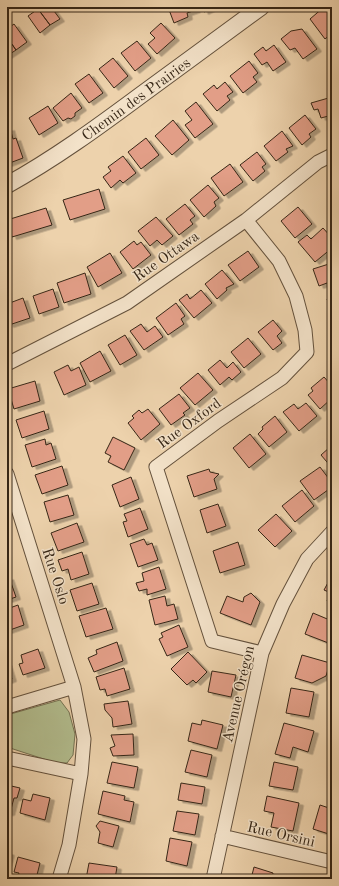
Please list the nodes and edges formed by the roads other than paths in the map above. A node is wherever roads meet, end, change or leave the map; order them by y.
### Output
1 (261, 7) edge
2 (332, 155) edge
3 (7, 185) edge
4 (246, 220) junction
5 (7, 364) edge
6 (7, 474) edge
7 (332, 532) edge
8 (262, 653) junction
9 (74, 687) junction
10 (7, 707) edge
11 (7, 758) edge
12 (81, 774) junction
13 (222, 836) junction
14 (332, 862) edge
15 (59, 879) edge
16 (213, 879) edge

1 - 3 street, Chemin des Prairies
2 - 4 street, Rue Ottawa
4 - 5 street, Rue Ottawa
4 - 8 street, Rue Oxford
6 - 9 street, Rue Oslo
7 - 8 street, Avenue Orégon
8 - 13 street, Avenue Orégon
9 - 10 street
9 - 12 street, Rue Oslo
11 - 12 street
12 - 15 street, Rue Oslo
13 - 14 street, Rue Orsini
13 - 16 street, Avenue Orégon

